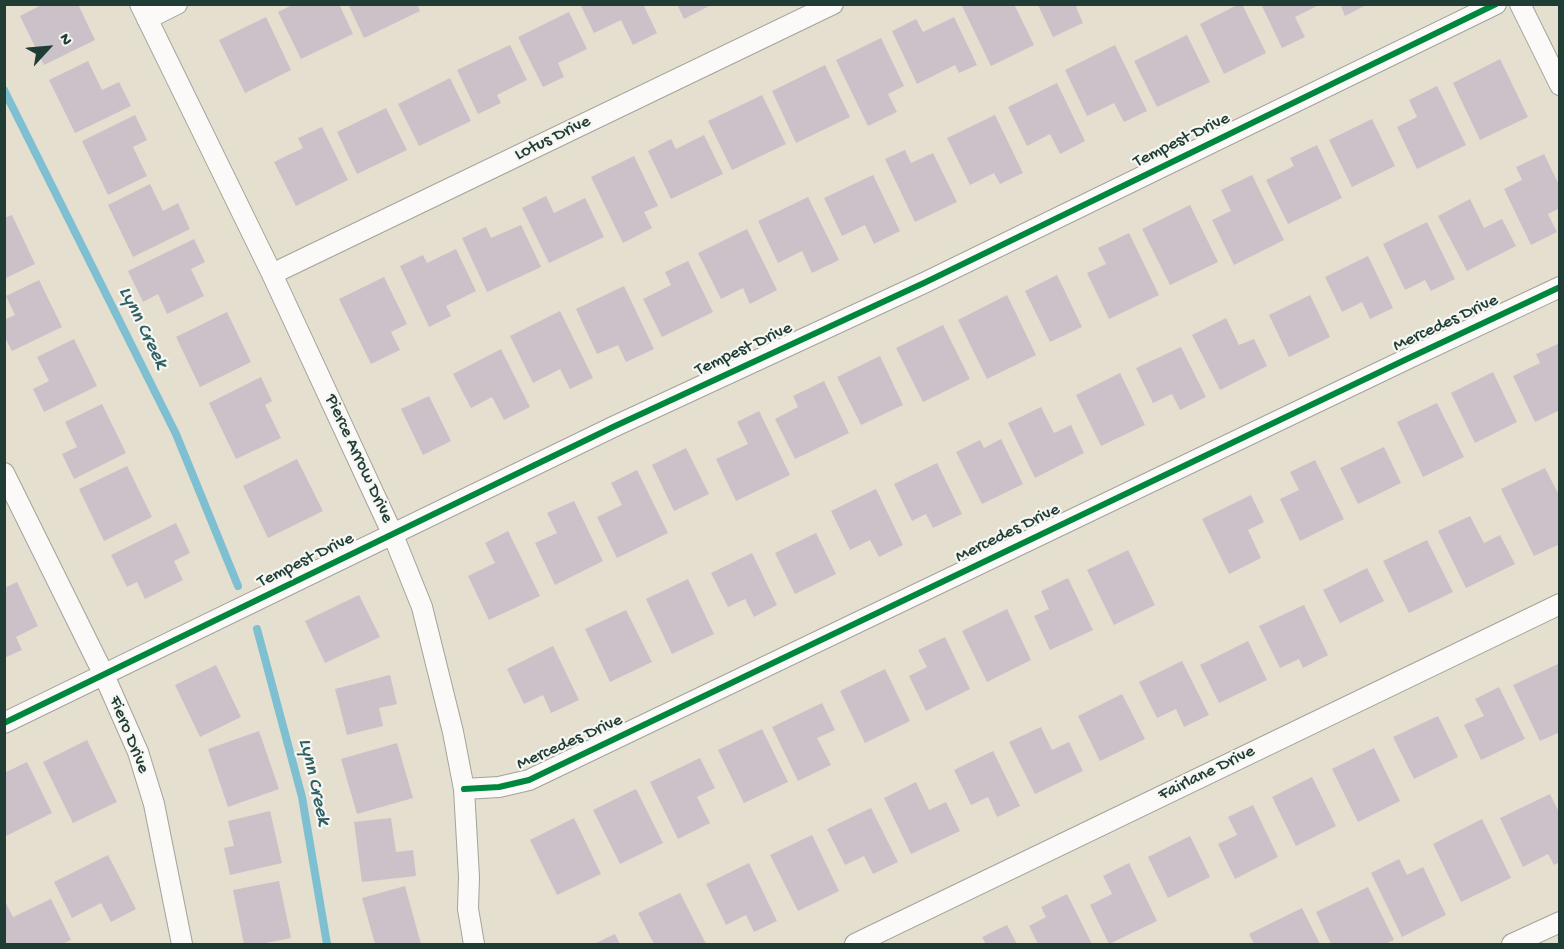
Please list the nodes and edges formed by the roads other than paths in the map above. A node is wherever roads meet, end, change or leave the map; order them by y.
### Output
1 (177, 4) edge
2 (833, 4) edge
3 (1496, 4) edge
4 (1520, 4) edge
5 (143, 12) edge
6 (1560, 86) edge
7 (272, 274) junction
8 (1560, 287) edge
9 (4, 473) edge
10 (393, 535) junction
11 (1560, 604) edge
12 (104, 675) junction
13 (4, 723) edge
14 (464, 789) junction
15 (1560, 922) edge
16 (182, 945) edge
17 (474, 945) edge
18 (855, 945) edge
19 (1512, 945) edge

1 - 5 street
2 - 7 street, Lotus Drive
3 - 10 street, Tempest Drive
4 - 6 street
5 - 7 street, Pierce Arrow Drive
7 - 10 street, Pierce Arrow Drive
8 - 14 street, Mercedes Drive
9 - 12 street, Fiero Drive
10 - 12 street, Tempest Drive
10 - 14 street, Pierce Arrow Drive
11 - 18 street, Fairlane Drive
12 - 13 street, Tempest Drive
12 - 16 street, Fiero Drive
14 - 17 street, Pierce Arrow Drive
15 - 19 street

